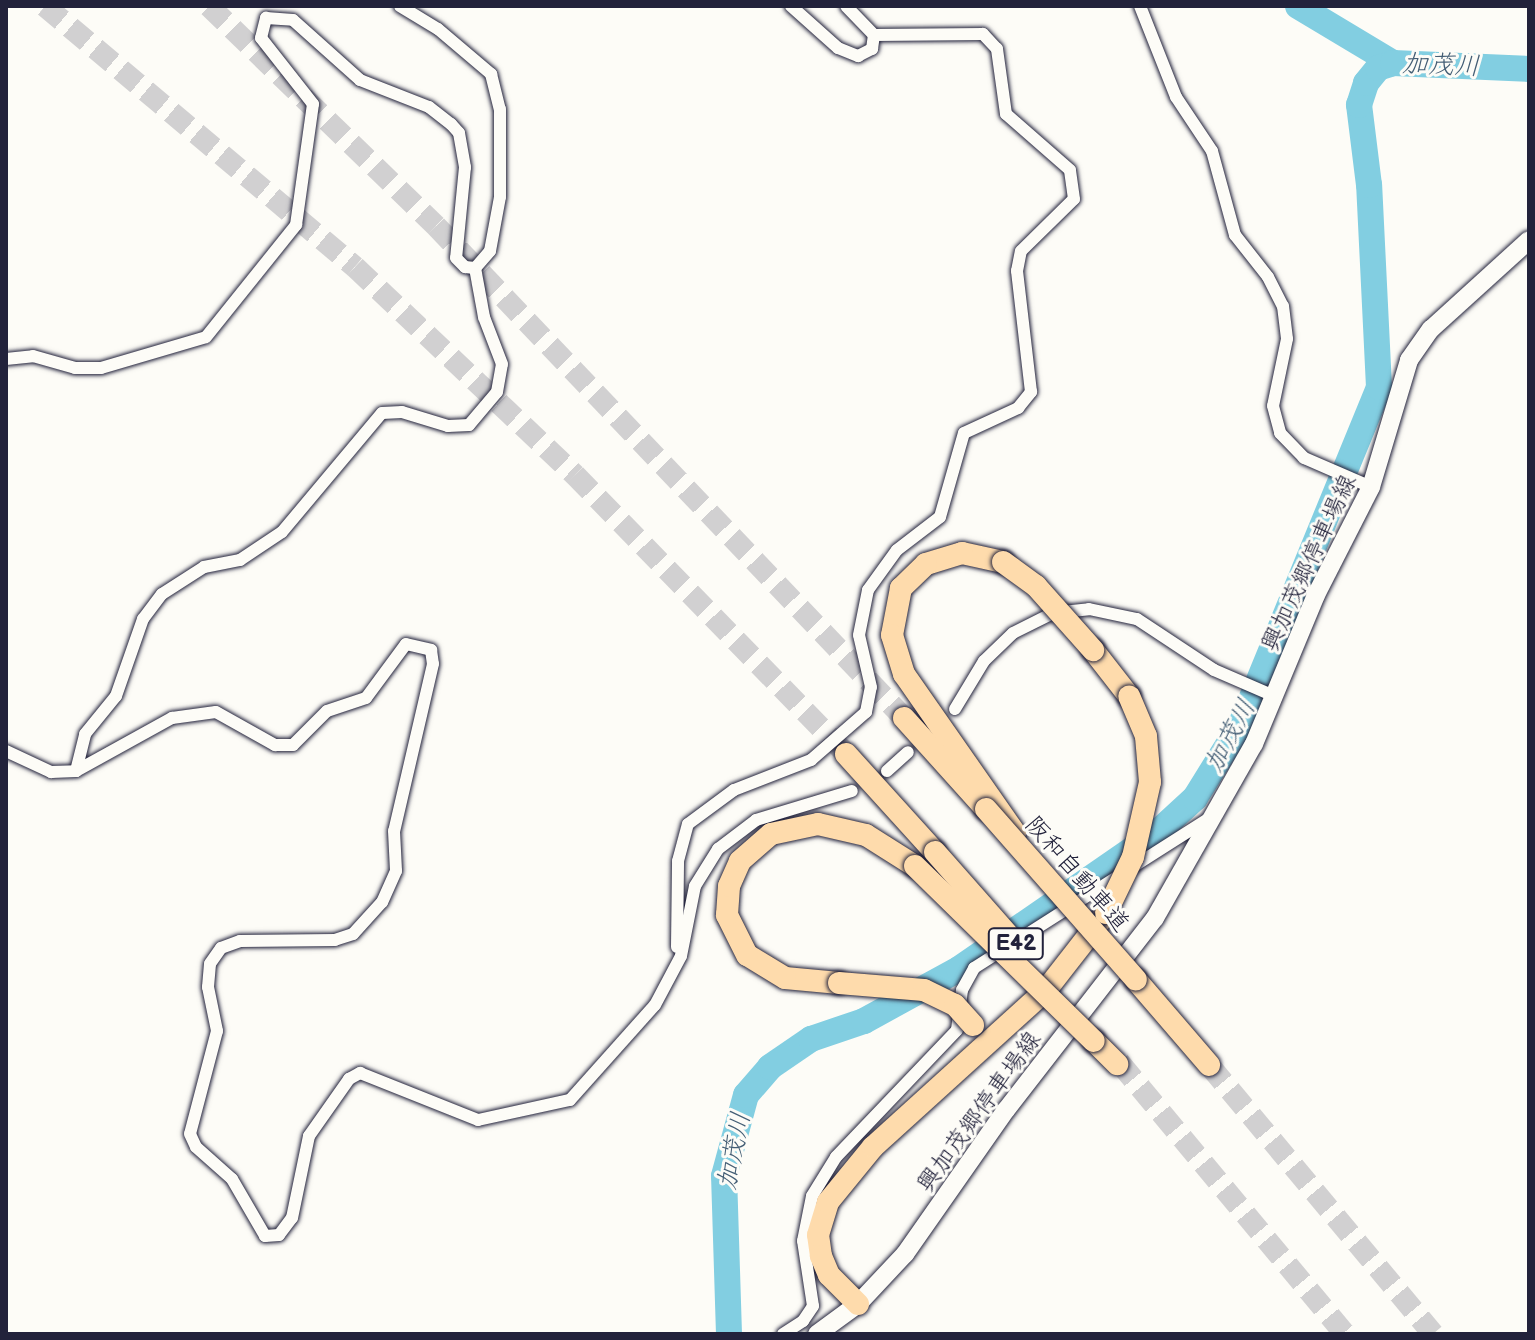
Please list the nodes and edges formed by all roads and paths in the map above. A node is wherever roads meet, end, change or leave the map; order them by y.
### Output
1 (400, 6) edge
2 (791, 6) edge
3 (846, 6) edge
4 (1140, 6) edge
5 (874, 35) junction
6 (1529, 240) edge
7 (475, 268) junction
8 (6, 359) edge
9 (1371, 487) junction
10 (1272, 696) junction
11 (955, 709) dead end
12 (904, 718) tunnel mouth
13 (6, 751) edge
14 (908, 752) dead end
15 (846, 754) tunnel mouth
16 (76, 771) junction
17 (887, 771) dead end
18 (852, 791) dead end
19 (991, 806) junction
20 (1213, 816) junction
21 (677, 966) junction
22 (1096, 1039) junction
23 (983, 1050) junction
24 (1118, 1063) tunnel mouth
25 (1209, 1065) tunnel mouth
26 (858, 1304) junction
27 (783, 1334) edge
28 (817, 1334) edge

1 - 7 street
2 - 5 street
3 - 5 street
4 - 9 street
5 - 21 street
6 - 9 main road, 興加茂郷停車場線
7 - 8 street
7 - 16 street
9 - 10 main road, 興加茂郷停車場線
10 - 11 street
10 - 20 main road, 興加茂郷停車場線
12 - 19 highway, 阪和自動車道 / E42
13 - 16 street
14 - 17 street
15 - 22 highway, E42, bridge
16 - 21 street
18 - 21 street
19 - 23 highway, bridge
19 - 25 highway, 阪和自動車道 / E42, bridge
20 - 26 main road, 興加茂郷停車場線
20 - 27 street
22 - 23 highway, bridge
22 - 24 highway, E42
23 - 26 highway
26 - 28 main road, 興加茂郷停車場線

